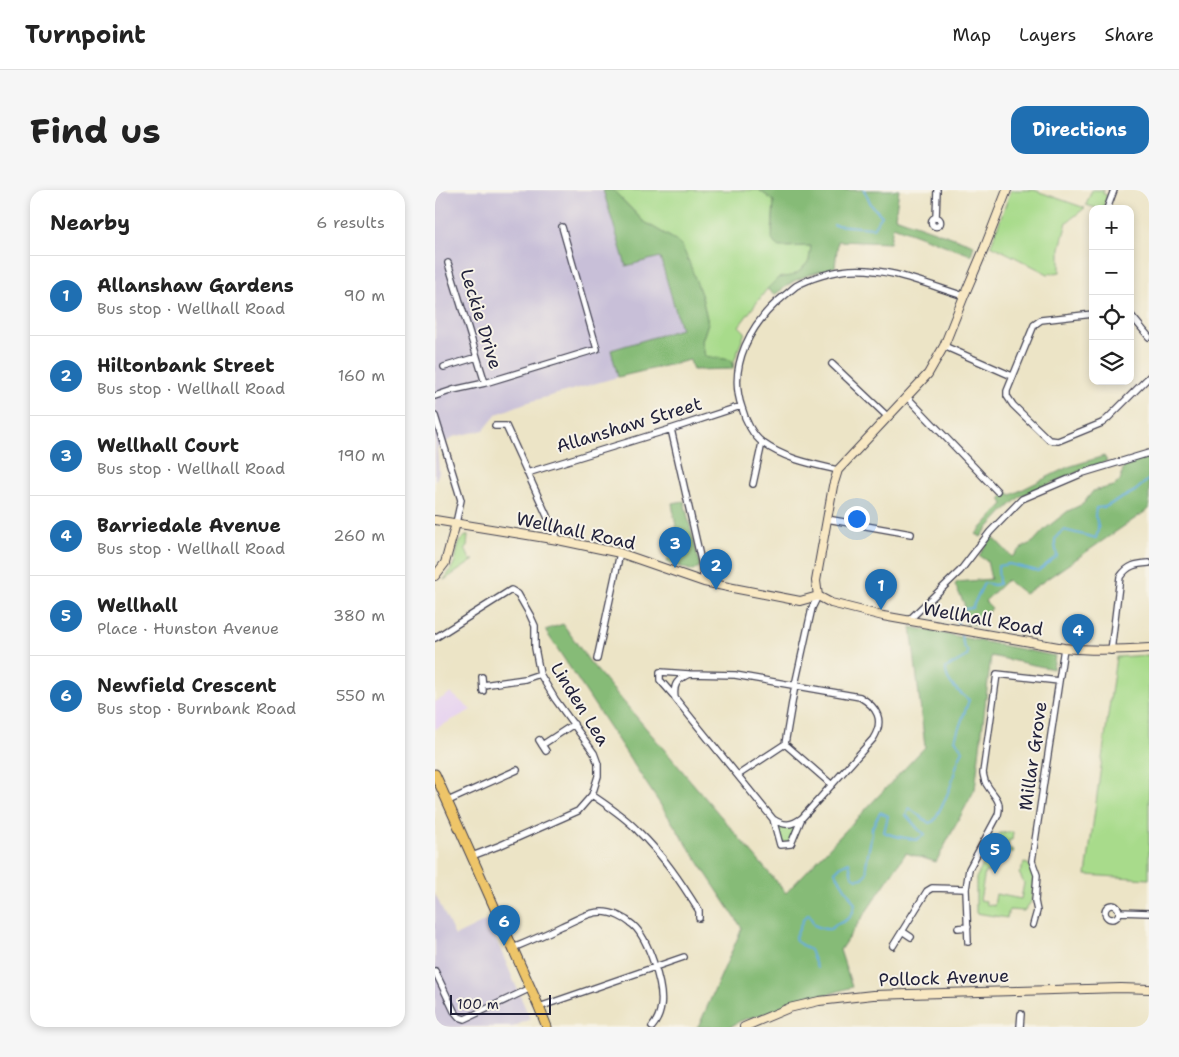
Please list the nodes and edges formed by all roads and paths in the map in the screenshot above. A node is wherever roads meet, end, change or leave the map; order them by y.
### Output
1 (937, 190) edge
2 (1007, 190) edge
3 (1114, 190) edge
4 (1108, 205) edge
5 (936, 218) dead end
6 (562, 226) dead end
7 (448, 263) dead end
8 (963, 296) junction
9 (1089, 314) edge
10 (1134, 319) edge
11 (1149, 337) edge
12 (944, 346) junction
13 (477, 357) junction
14 (832, 364) dead end
15 (444, 367) dead end
16 (1012, 376) junction
17 (1149, 377) edge
18 (485, 383) junction
19 (435, 396) edge
20 (907, 397) junction
21 (741, 406) junction
22 (435, 416) edge
23 (888, 417) junction
24 (495, 426) dead end
25 (671, 429) junction
26 (762, 443) junction
27 (1149, 453) edge
28 (838, 470) junction
29 (527, 473) junction
30 (753, 484) dead end
31 (997, 491) dead end
32 (827, 519) junction
33 (435, 520) edge
34 (455, 523) junction
35 (911, 534) dead end
36 (558, 540) junction
37 (620, 553) junction
38 (1149, 563) edge
39 (435, 576) edge
40 (704, 582) junction
41 (818, 596) junction
42 (907, 621) junction
43 (435, 638) edge
44 (1064, 648) junction
45 (1149, 648) edge
46 (1111, 651) junction
47 (597, 659) dead end
48 (539, 674) junction
49 (689, 674) junction
50 (482, 677) dead end
51 (1059, 681) junction
52 (795, 685) junction
53 (675, 698) junction
54 (574, 724) junction
55 (785, 744) junction
56 (542, 746) dead end
57 (517, 770) dead end
58 (435, 774) edge
59 (738, 776) junction
60 (832, 785) junction
61 (592, 795) junction
62 (448, 801) junction
63 (802, 818) junction
64 (773, 819) junction
65 (472, 856) junction
66 (966, 889) junction
67 (1119, 912) dead end
68 (1149, 913) edge
69 (699, 918) dead end
70 (1033, 926) dead end
71 (968, 927) junction
72 (958, 928) dead end
73 (902, 931) junction
74 (911, 937) dead end
75 (968, 942) dead end
76 (893, 946) dead end
77 (513, 948) junction
78 (684, 957) dead end
79 (655, 967) junction
80 (435, 971) edge
81 (531, 988) junction
82 (1149, 989) edge
83 (539, 1007) junction
84 (1021, 1014) dead end
85 (547, 1027) edge
86 (652, 1027) edge
87 (744, 1027) edge
88 (1020, 1027) edge

1 - 5 street
2 - 8 main road
3 - 4 street
6 - 18 street
7 - 13 street, Leckie Drive
8 - 12 main road
8 - 21 street
9 - 16 street
10 - 11 street
12 - 16 street
12 - 20 main road
13 - 15 street
13 - 18 street, Leckie Drive
14 - 23 street
16 - 17 street
18 - 19 street
20 - 23 main road
20 - 31 street
21 - 25 street, Allanshaw Street
21 - 26 street
22 - 34 street
23 - 28 main road
24 - 29 street
25 - 29 street, Allanshaw Street
25 - 40 street
26 - 28 street
26 - 30 street
27 - 42 street
28 - 32 main road
29 - 36 street
32 - 35 street
32 - 41 main road
33 - 34 main road, Wellhall Road
34 - 36 main road, Wellhall Road
34 - 39 main road
36 - 37 main road, Wellhall Road
37 - 40 main road, Wellhall Road
37 - 47 street
38 - 46 street
40 - 41 main road, Wellhall Road
41 - 42 main road, Wellhall Road
41 - 52 street
42 - 44 main road, Wellhall Road
43 - 48 street, Linden Lea
44 - 46 main road, Wellhall Road
44 - 51 street, Millar Grove
45 - 46 main road, Wellhall Road
48 - 50 street
48 - 54 street, Linden Lea
49 - 52 street
49 - 53 street
49 - 53 street
51 - 66 street
51 - 70 street, Millar Grove
52 - 55 street
52 - 60 street
53 - 59 street
54 - 56 street
54 - 61 street, Linden Lea
55 - 59 street
55 - 60 street
57 - 62 street
58 - 62 main road
59 - 64 street
60 - 63 street
61 - 65 street
61 - 69 street
62 - 65 main road
63 - 64 street
63 - 64 street
65 - 77 main road
66 - 71 street
66 - 73 street
67 - 68 street
71 - 72 street
71 - 75 street
73 - 74 street
73 - 76 street
77 - 79 street
77 - 81 main road
78 - 79 street
79 - 83 street
79 - 86 street
80 - 81 street
81 - 83 main road
82 - 87 main road, Pollock Avenue
83 - 85 main road
84 - 88 street

